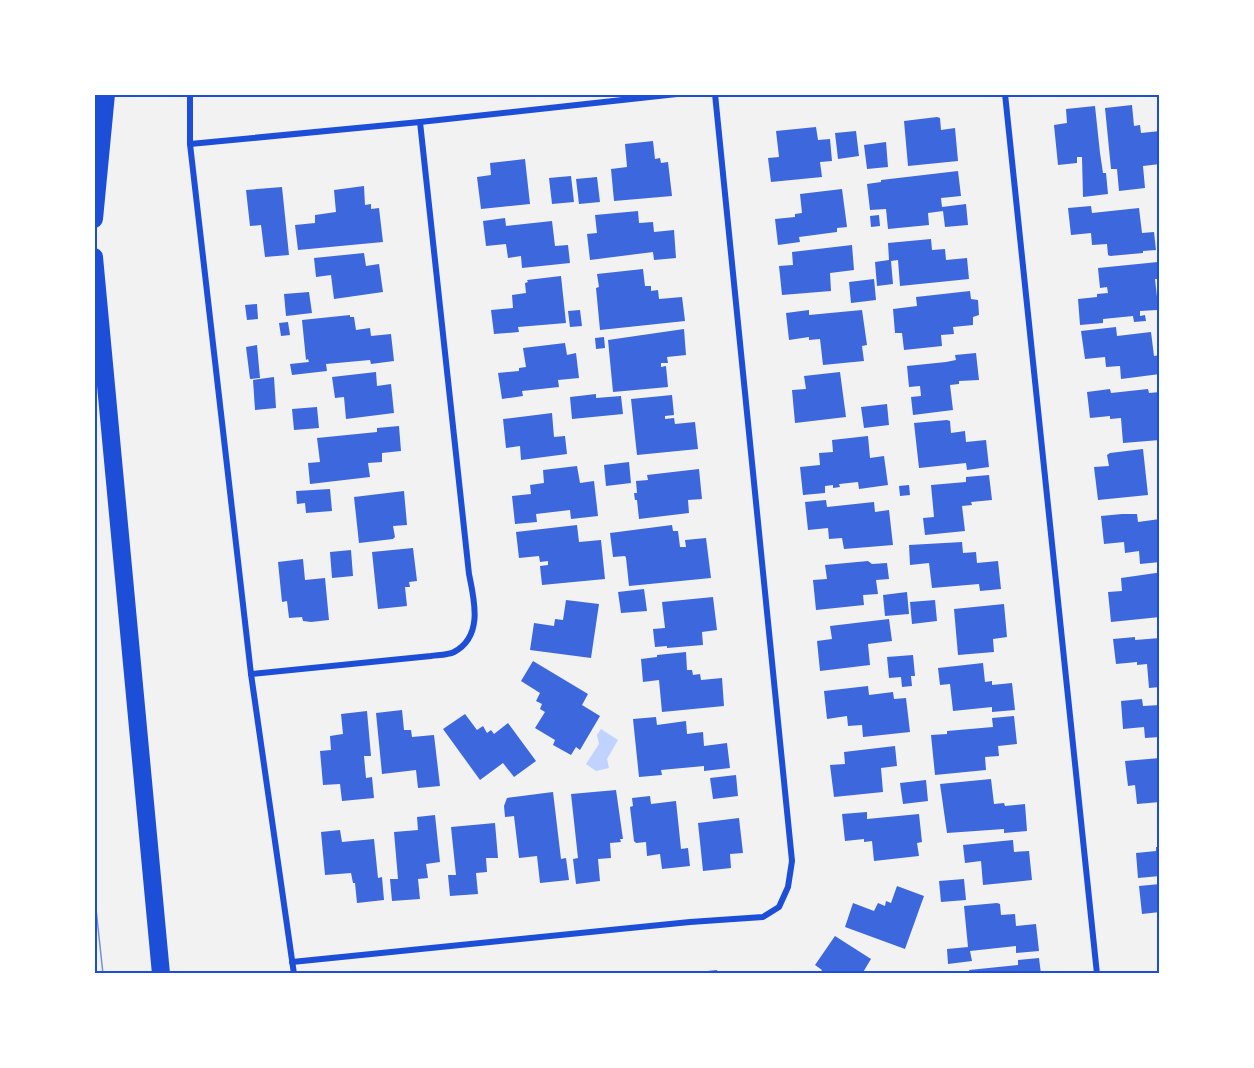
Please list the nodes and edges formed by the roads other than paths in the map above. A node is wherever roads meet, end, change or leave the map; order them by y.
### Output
1 (106, 94) edge
2 (190, 94) edge
3 (677, 94) edge
4 (715, 94) edge
5 (1005, 94) edge
6 (420, 122) junction
7 (190, 144) junction
8 (94, 219) edge
9 (94, 257) edge
10 (251, 674) junction
11 (292, 962) junction
12 (161, 974) edge
13 (294, 974) edge
14 (1097, 974) edge

1 - 8 highway
2 - 7 street
3 - 6 street
4 - 11 street
5 - 14 street
6 - 7 street
6 - 10 street
7 - 10 street
9 - 12 highway
10 - 11 street
11 - 13 street

